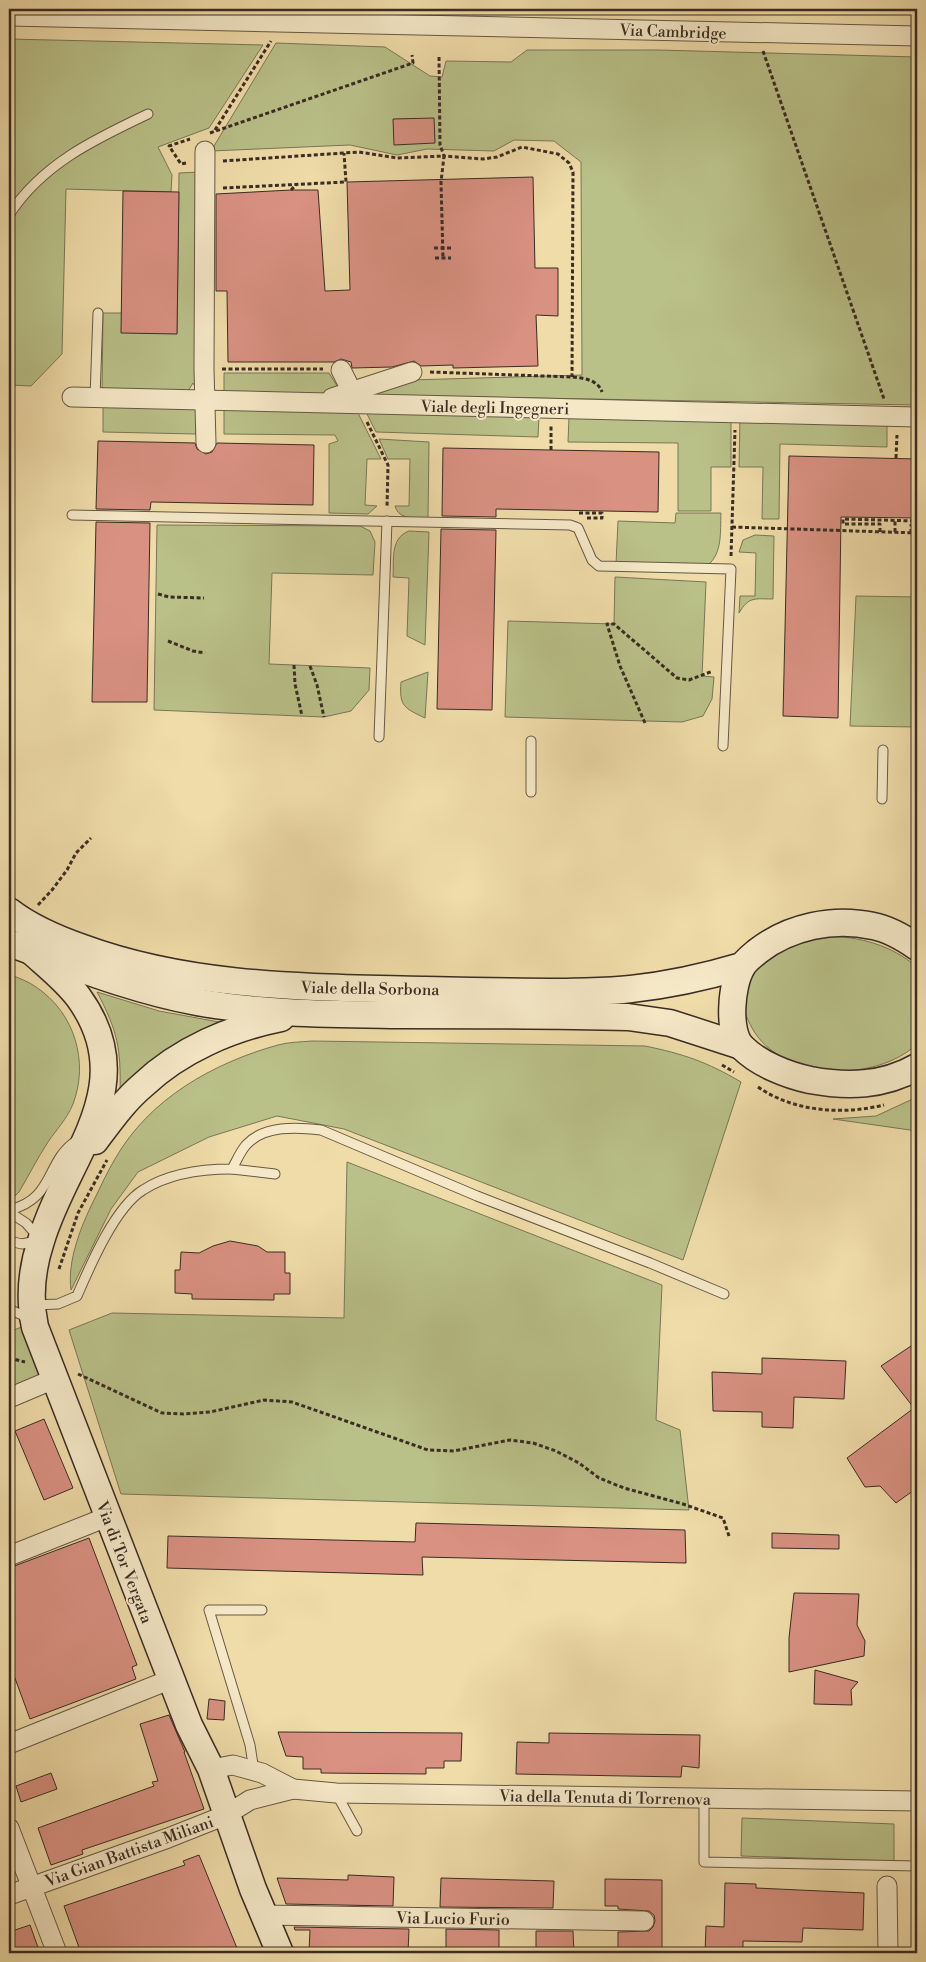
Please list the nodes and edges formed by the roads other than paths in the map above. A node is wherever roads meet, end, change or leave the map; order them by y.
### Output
1 (9, 16) edge
2 (917, 36) edge
3 (148, 114) dead end
4 (203, 146) road end
5 (9, 215) edge
6 (98, 313) dead end
7 (340, 370) dead end
8 (412, 372) dead end
9 (72, 397) dead end
10 (95, 397) junction
11 (354, 397) junction
12 (206, 400) junction
13 (917, 417) edge
14 (206, 443) dead end
15 (72, 516) dead end
16 (387, 521) junction
17 (379, 737) dead end
18 (531, 741) dead end
19 (723, 746) dead end
20 (883, 750) dead end
21 (531, 792) dead end
22 (882, 799) dead end
23 (16, 916) edge
24 (19, 947) edge
25 (917, 947) edge
26 (742, 966) junction
27 (303, 1014) junction
28 (741, 1046) junction
29 (917, 1067) edge
30 (87, 1135) junction
31 (74, 1166) junction
32 (232, 1169) junction
33 (275, 1174) dead end
34 (9, 1211) edge
35 (41, 1240) junction
36 (9, 1241) edge
37 (724, 1294) dead end
38 (25, 1313) edge
39 (64, 1376) junction
40 (9, 1398) edge
41 (107, 1517) junction
42 (9, 1556) edge
43 (262, 1610) dead end
44 (164, 1682) dead end
45 (9, 1744) edge
46 (211, 1769) junction
47 (254, 1771) junction
48 (293, 1789) junction
49 (336, 1793) junction
50 (704, 1798) junction
51 (917, 1801) edge
52 (226, 1815) junction
53 (9, 1828) edge
54 (358, 1831) dead end
55 (917, 1866) edge
56 (31, 1886) junction
57 (887, 1886) dead end
58 (9, 1895) edge
59 (263, 1915) junction
60 (644, 1921) dead end
61 (57, 1953) edge
62 (279, 1953) edge
63 (888, 1953) edge

1 - 2 street, Via Cambridge
3 - 5 lane
4 - 12 street
6 - 10 lane
7 - 11 street
8 - 11 street
9 - 10 street
10 - 12 street
11 - 12 street
11 - 13 street, Viale degli Ingegneri
12 - 14 street
15 - 16 lane
16 - 17 lane
16 - 19 lane
18 - 21 lane
20 - 22 lane
23 - 26 street, Viale della Sorbona
24 - 27 street, Viale della Sorbona
24 - 30 street, Via di Tor Vergata
25 - 26 street
26 - 28 street
27 - 28 street, Viale della Sorbona
27 - 31 street, Via di Tor Vergata
28 - 29 street, Viale della Sorbona
30 - 31 street, Via di Tor Vergata
30 - 34 lane
31 - 35 street, Via di Tor Vergata
32 - 33 lane
32 - 37 lane
32 - 38 lane
34 - 35 lane
35 - 36 lane
35 - 38 street, Via di Tor Vergata
38 - 39 street, Via di Tor Vergata
39 - 40 street
39 - 41 street, Via di Tor Vergata
41 - 42 street
41 - 46 street, Via di Tor Vergata
43 - 47 lane
44 - 45 street
46 - 47 street, Via della Tenuta di Torrenova
46 - 52 street, Via di Tor Vergata
47 - 48 street, Via della Tenuta di Torrenova
48 - 49 street, Via della Tenuta di Torrenova
48 - 52 street, Via della Tenuta di Torrenova
49 - 50 street, Via della Tenuta di Torrenova
49 - 54 lane
50 - 51 street, Via della Tenuta di Torrenova
50 - 55 lane
52 - 56 street, Via Gian Battista Miliani
52 - 59 street, Via di Tor Vergata
53 - 56 street, Via Gian Battista Miliani
56 - 58 street, Via Gian Battista Miliani
56 - 61 street, Via Gian Battista Miliani
57 - 63 street
59 - 60 street, Via Lucio Furio
59 - 62 street, Via di Tor Vergata

